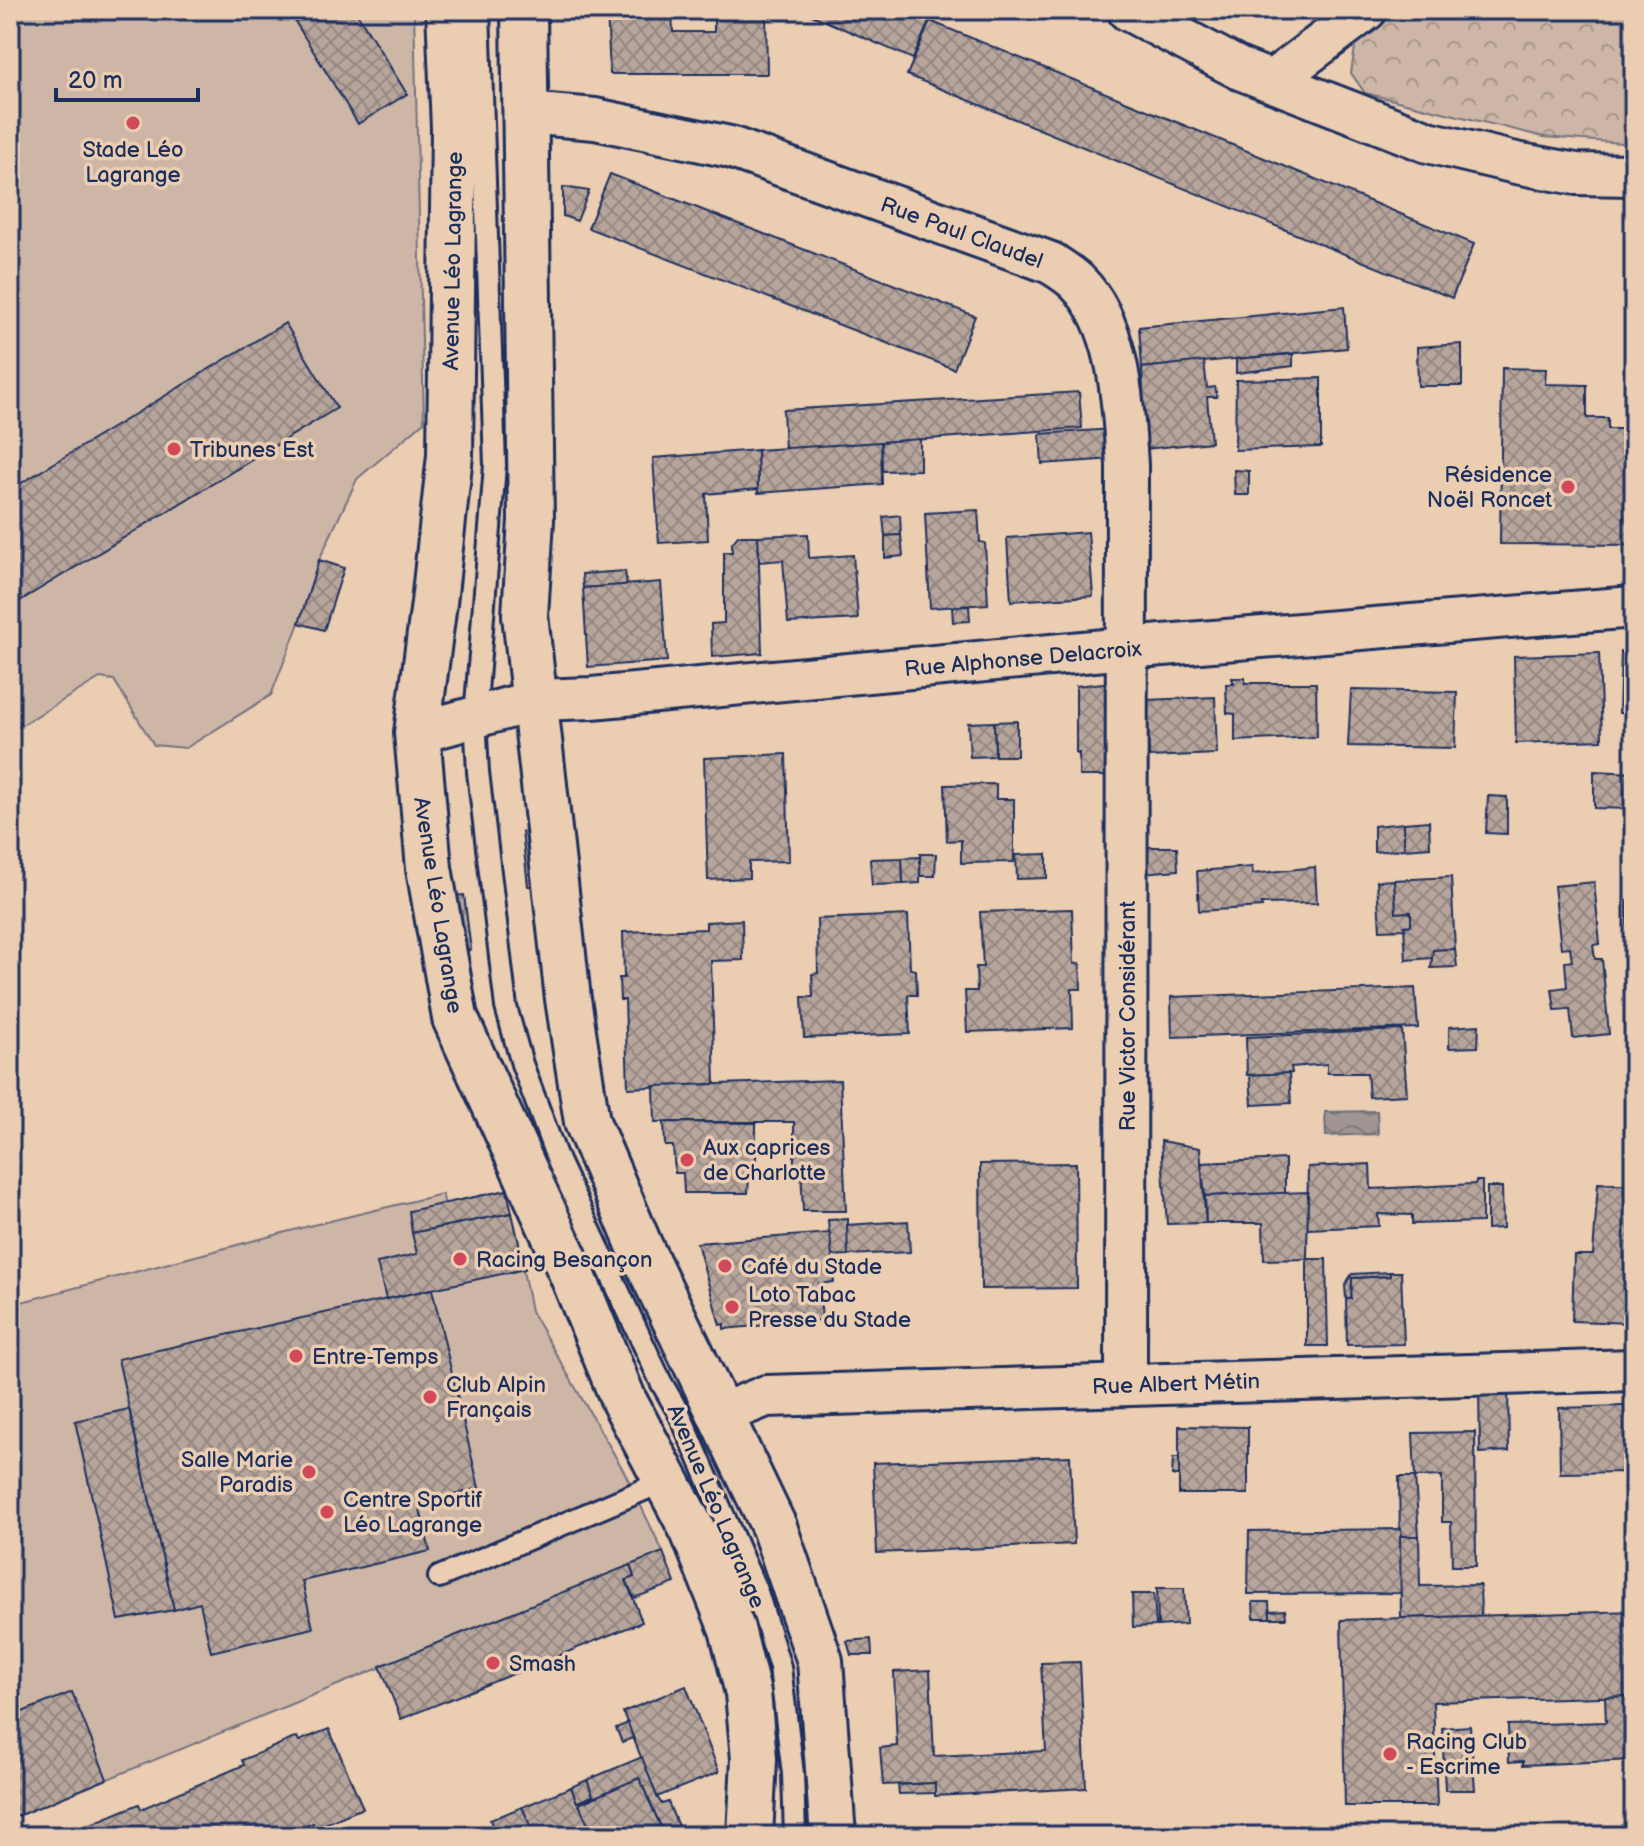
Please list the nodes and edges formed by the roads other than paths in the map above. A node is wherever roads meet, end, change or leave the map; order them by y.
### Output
1 (449, 10) edge
2 (479, 10) edge
3 (524, 10) edge
4 (1128, 10) edge
5 (1366, 10) edge
6 (1272, 81) junction
7 (526, 113) junction
8 (1634, 175) edge
9 (1634, 607) edge
10 (1126, 648) junction
11 (537, 700) junction
12 (475, 717) junction
13 (417, 733) junction
14 (1634, 1370) edge
15 (1126, 1384) junction
16 (721, 1414) junction
17 (667, 1480) junction
18 (439, 1577) dead end
19 (750, 1836) edge
20 (795, 1836) edge
21 (833, 1836) edge

1 - 13 main road, Avenue Léo Lagrange
2 - 12 lane, Avenue Léo Lagrange
3 - 7 main road, Avenue Léo Lagrange
4 - 6 street
5 - 6 street
6 - 8 street
7 - 10 street, Rue Paul Claudel
7 - 11 main road, Avenue Léo Lagrange
9 - 10 street, Rue Alphonse Delacroix
10 - 11 street, Rue Alphonse Delacroix
10 - 15 street, Rue Victor Considérant
11 - 12 street, Rue Alphonse Delacroix
11 - 16 main road, Avenue Léo Lagrange
12 - 13 street, Rue Alphonse Delacroix
12 - 20 lane, Avenue Léo Lagrange
13 - 17 main road, Avenue Léo Lagrange
14 - 15 street, Rue Albert Métin
15 - 16 street, Rue Albert Métin
16 - 21 main road, Avenue Léo Lagrange
17 - 18 lane
17 - 19 main road, Avenue Léo Lagrange

